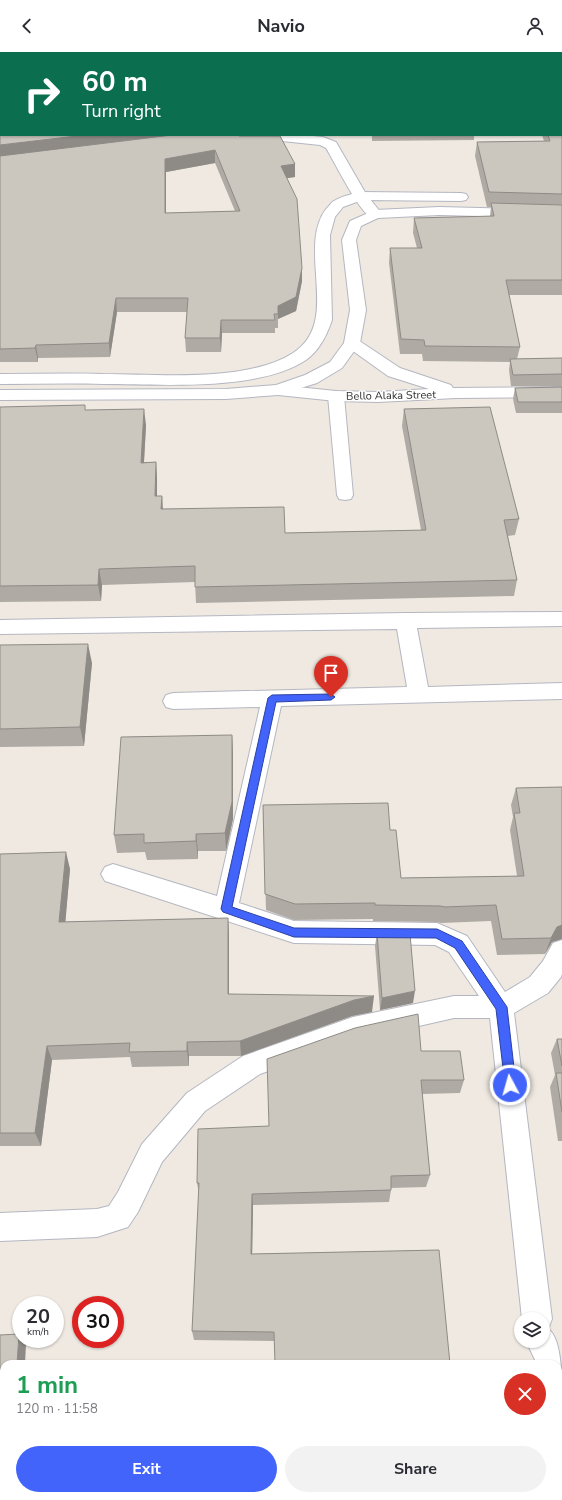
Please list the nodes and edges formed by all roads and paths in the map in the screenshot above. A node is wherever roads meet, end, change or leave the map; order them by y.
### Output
1 (273, 136) edge
2 (360, 196) junction
3 (474, 197) dead end
4 (375, 214) junction
5 (562, 214) edge
6 (352, 343) junction
7 (0, 379) edge
8 (278, 390) junction
9 (562, 392) edge
10 (456, 393) junction
11 (0, 395) edge
12 (336, 396) junction
13 (345, 495) dead end
14 (562, 619) edge
15 (406, 620) junction
16 (0, 627) edge
17 (562, 691) edge
18 (419, 695) junction
19 (272, 698) junction
20 (173, 701) dead end
21 (114, 874) dead end
22 (226, 909) junction
23 (562, 951) edge
24 (501, 1007) junction
25 (0, 1227) edge
26 (536, 1312) edge
27 (545, 1348) edge
28 (551, 1360) edge

1 - 2 street
2 - 3 street
2 - 4 street
2 - 7 street
4 - 5 street
4 - 6 street
6 - 8 street
6 - 10 street, Bello Alaka Street
8 - 11 street
8 - 12 street, Bello Alaka Street
9 - 10 street, Bello Alaka Street
10 - 12 street, Bello Alaka Street
12 - 13 lane
14 - 15 street
15 - 16 street
15 - 18 street
17 - 18 street
18 - 19 street
19 - 20 street
19 - 22 street
21 - 22 street
22 - 24 street
23 - 24 street
24 - 25 street
24 - 26 street
27 - 28 street

